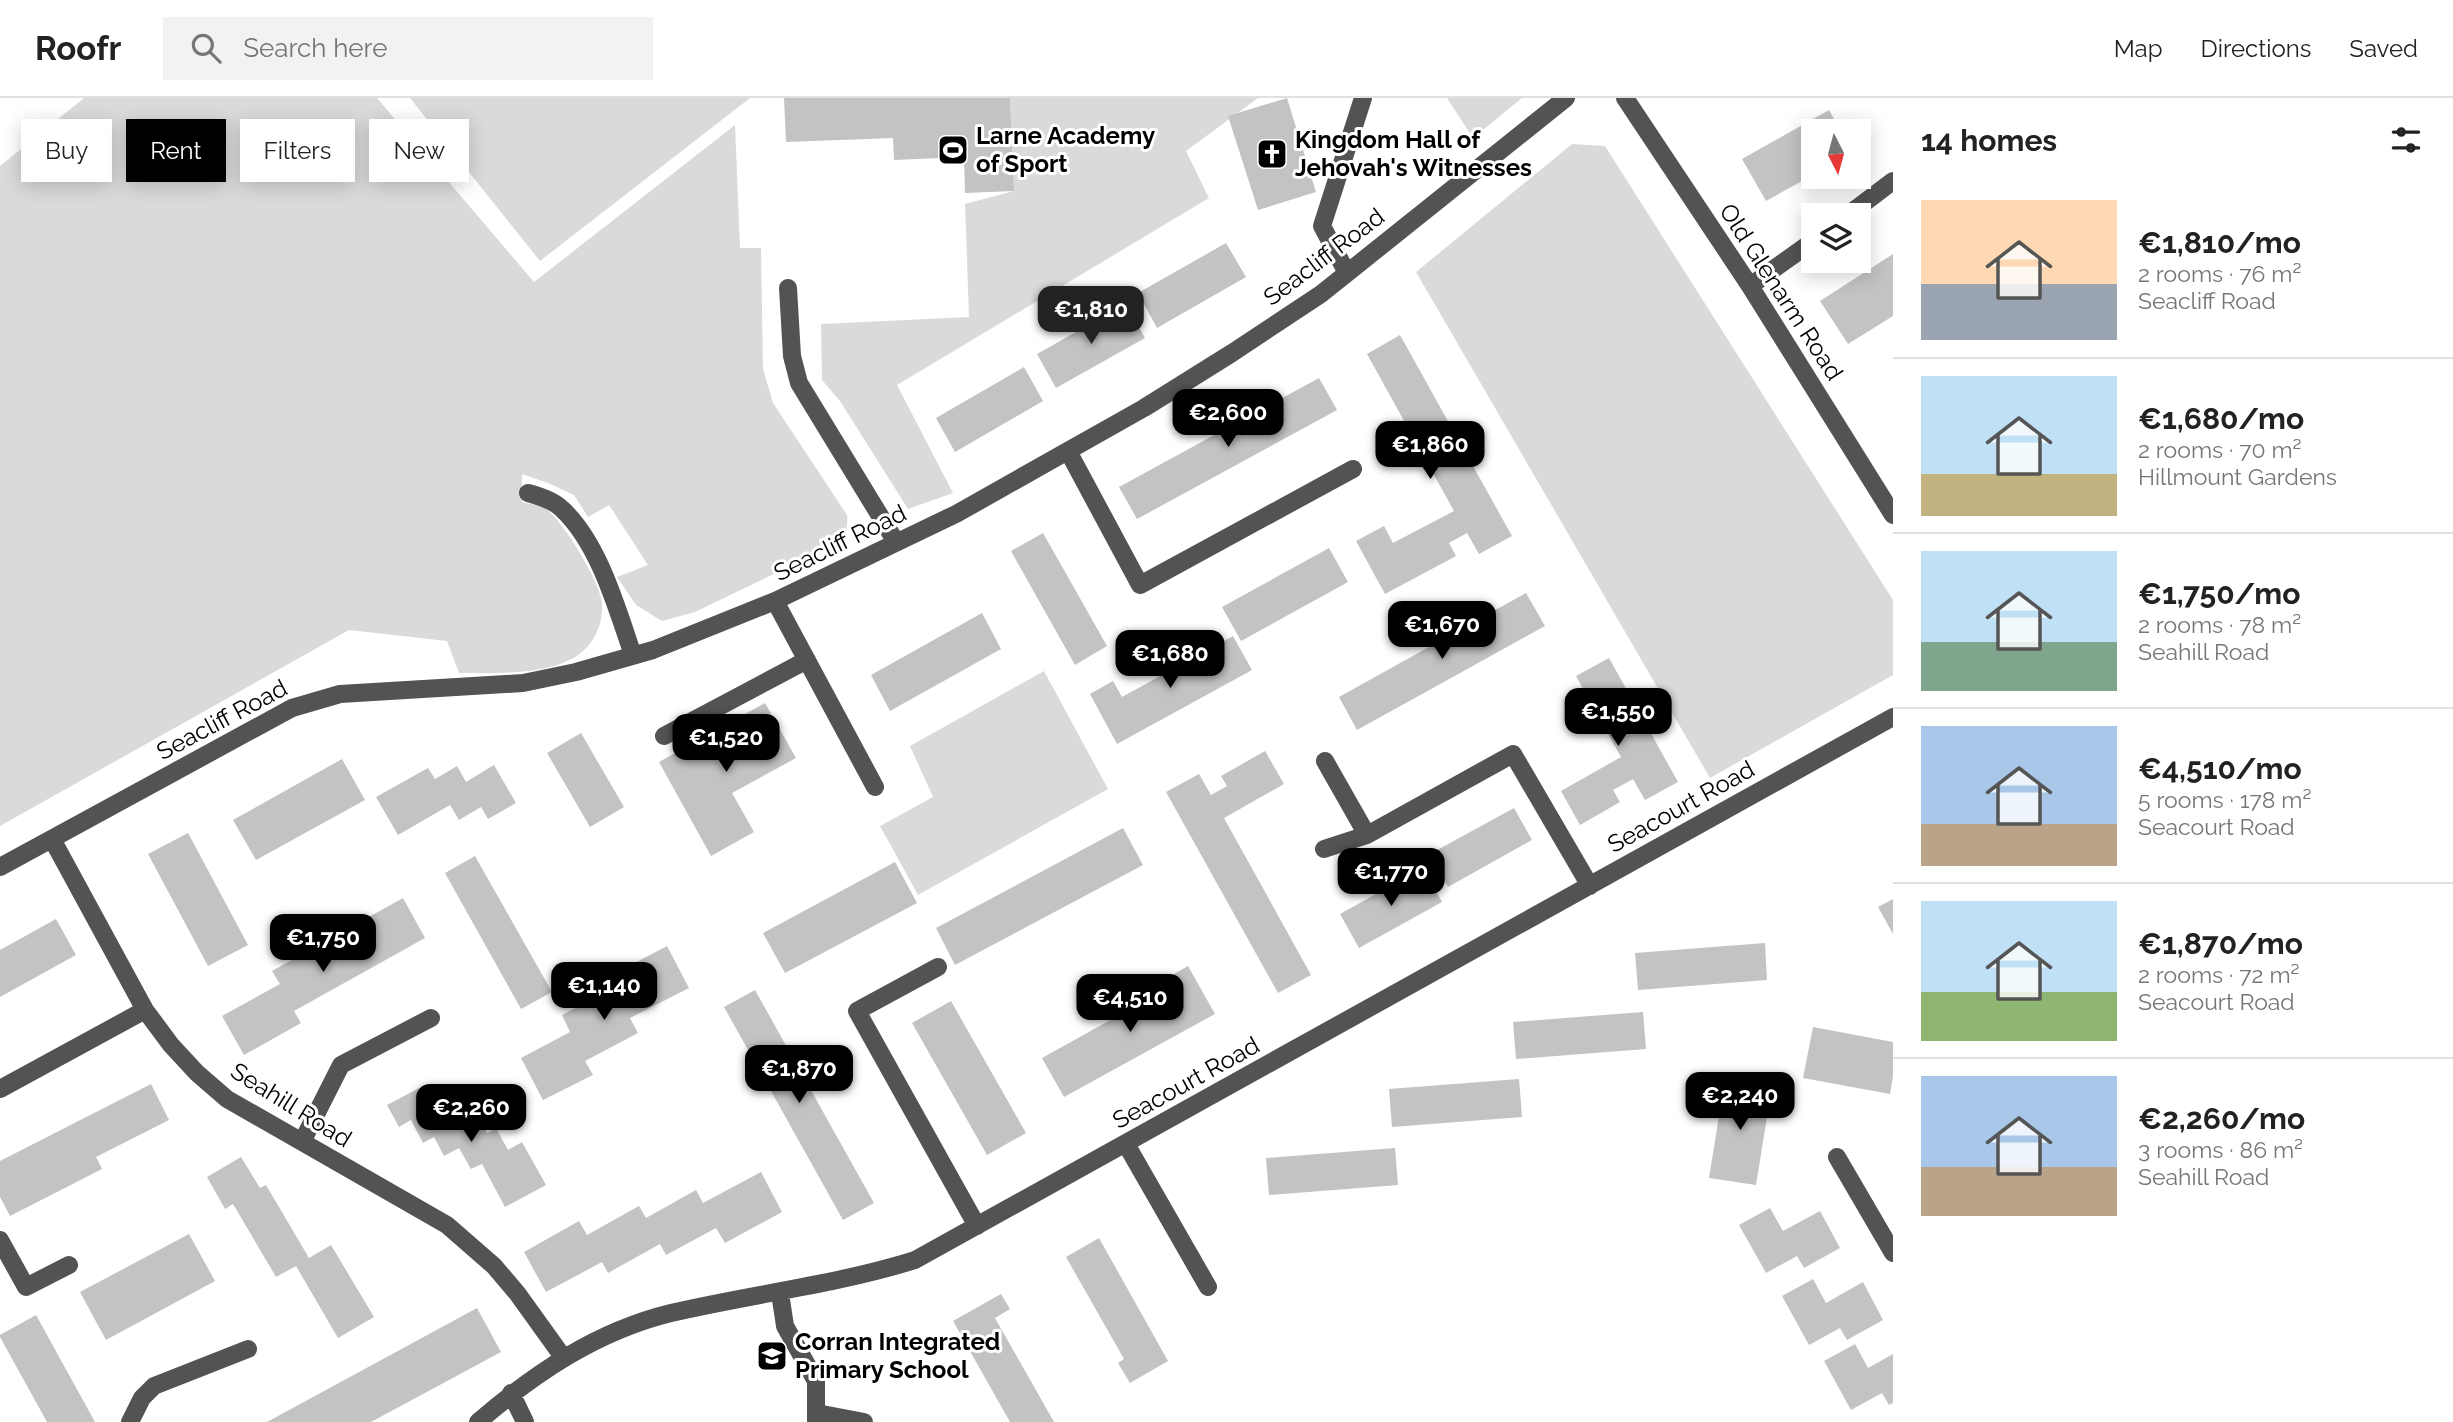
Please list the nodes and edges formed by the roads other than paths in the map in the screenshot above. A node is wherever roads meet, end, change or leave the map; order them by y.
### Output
1 (1363, 98) edge
2 (1566, 98) edge
3 (1625, 98) edge
4 (1893, 181) edge
5 (1864, 203) edge
6 (1801, 250) edge
7 (1347, 273) junction
8 (1750, 286) junction
9 (788, 288) dead end
10 (1068, 451) junction
11 (1353, 469) dead end
12 (528, 493) dead end
13 (1892, 510) edge
14 (896, 542) junction
15 (775, 601) junction
16 (633, 655) junction
17 (807, 660) junction
18 (1893, 717) edge
19 (664, 736) dead end
20 (1325, 761) dead end
21 (875, 787) dead end
22 (1367, 835) junction
23 (52, 839) junction
24 (1324, 849) dead end
25 (0, 867) edge
26 (1590, 886) junction
27 (938, 967) dead end
28 (145, 1010) junction
29 (431, 1018) dead end
30 (0, 1089) edge
31 (302, 1142) junction
32 (1126, 1144) junction
33 (1837, 1157) dead end
34 (977, 1226) junction
35 (0, 1240) edge
36 (1893, 1253) edge
37 (69, 1265) dead end
38 (1208, 1287) dead end
39 (780, 1293) junction
40 (248, 1349) dead end
41 (563, 1357) junction
42 (512, 1393) junction
43 (817, 1418) edge
44 (131, 1422) edge
45 (478, 1422) edge
46 (525, 1422) edge
47 (864, 1422) edge

1 - 7 street
2 - 7 street, Seacliff Road
3 - 8 street, Old Glenarm Road
4 - 5 street
6 - 8 street
7 - 10 street, Seacliff Road
8 - 13 street, Old Glenarm Road
9 - 14 street
10 - 11 street
10 - 14 street, Seacliff Road
12 - 16 street
14 - 15 street, Seacliff Road
15 - 16 street, Seacliff Road
15 - 17 street
16 - 23 street, Seacliff Road
17 - 19 street
17 - 21 street
18 - 26 street, Seacourt Road
20 - 22 street
22 - 24 street
22 - 26 street
23 - 25 street, Seacliff Road
23 - 28 street, Seahill Road
26 - 32 street, Seacourt Road
27 - 34 street
28 - 30 street
28 - 31 street, Seahill Road
29 - 31 street
31 - 41 street, Seahill Road
32 - 34 street, Seacourt Road
32 - 38 street
33 - 36 street
34 - 39 street, Seacourt Road
35 - 37 street
39 - 41 street, Seacourt Road
39 - 43 street
40 - 44 street
41 - 42 street, Seacourt Road
42 - 45 street, Seacourt Road
42 - 46 street
43 - 47 street

